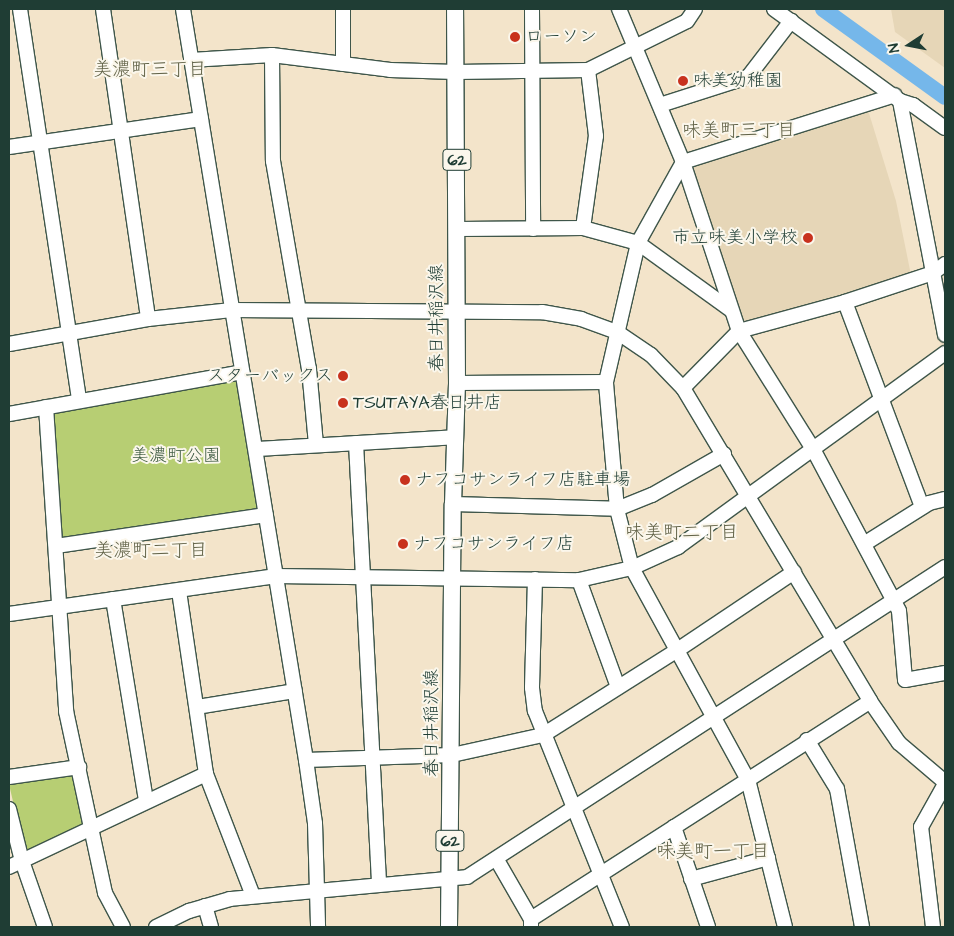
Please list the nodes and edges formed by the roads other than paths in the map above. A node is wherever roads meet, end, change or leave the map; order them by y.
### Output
1 (20, 9) edge
2 (103, 9) edge
3 (183, 9) edge
4 (343, 9) edge
5 (455, 9) edge
6 (532, 9) edge
7 (619, 9) edge
8 (696, 9) edge
9 (774, 9) edge
10 (791, 21) junction
11 (635, 47) junction
12 (272, 55) junction
13 (191, 60) junction
14 (343, 64) junction
15 (588, 70) junction
16 (533, 71) junction
17 (456, 72) junction
18 (897, 98) junction
19 (660, 106) junction
20 (201, 119) junction
21 (945, 128) edge
22 (121, 131) junction
23 (39, 143) junction
24 (9, 147) edge
25 (683, 162) junction
26 (582, 228) junction
27 (458, 229) junction
28 (533, 229) junction
29 (638, 244) junction
30 (945, 264) edge
31 (933, 273) junction
32 (845, 302) junction
33 (232, 310) junction
34 (299, 310) junction
35 (731, 310) junction
36 (458, 312) junction
37 (148, 319) junction
38 (739, 331) junction
39 (617, 332) junction
40 (68, 334) junction
41 (945, 335) edge
42 (9, 344) edge
43 (945, 353) edge
44 (242, 372) junction
45 (606, 382) junction
46 (457, 383) junction
47 (684, 388) junction
48 (79, 401) junction
49 (881, 401) junction
50 (46, 407) junction
51 (9, 414) edge
52 (456, 437) junction
53 (356, 443) junction
54 (316, 445) junction
55 (256, 449) junction
56 (814, 449) junction
57 (724, 454) junction
58 (749, 497) junction
59 (945, 499) edge
60 (454, 504) junction
61 (922, 507) junction
62 (617, 509) junction
63 (266, 515) junction
64 (864, 544) junction
65 (56, 546) junction
66 (945, 567) edge
67 (632, 568) junction
68 (794, 572) junction
69 (276, 576) junction
70 (363, 576) junction
71 (452, 577) junction
72 (535, 579) junction
73 (579, 580) junction
74 (178, 591) junction
75 (113, 599) junction
76 (893, 601) junction
77 (60, 607) junction
78 (9, 614) edge
79 (834, 639) junction
80 (676, 651) junction
81 (945, 673) edge
82 (618, 687) junction
83 (295, 691) junction
84 (870, 701) junction
85 (197, 707) junction
86 (713, 717) junction
87 (543, 735) junction
88 (807, 740) junction
89 (452, 755) junction
90 (374, 758) junction
91 (306, 760) junction
92 (79, 767) junction
93 (206, 774) junction
94 (9, 777) edge
95 (748, 780) junction
96 (945, 783) edge
97 (146, 800) junction
98 (9, 809) edge
99 (573, 809) junction
100 (92, 827) junction
101 (674, 827) junction
102 (768, 858) junction
103 (497, 860) junction
104 (15, 864) edge
105 (600, 874) junction
106 (450, 879) junction
107 (691, 879) junction
108 (379, 884) junction
109 (318, 891) junction
110 (253, 896) junction
111 (205, 906) junction
112 (531, 923) edge
113 (945, 925) edge
114 (45, 927) edge
115 (123, 927) edge
116 (156, 927) edge
117 (211, 927) edge
118 (318, 927) edge
119 (449, 927) edge
120 (622, 927) edge
121 (708, 927) edge
122 (785, 927) edge
123 (862, 927) edge
124 (934, 927) edge
125 (937, 927) edge

1 - 23 street
2 - 22 street
3 - 13 street
4 - 14 street
5 - 17 main road, 春日井稲沢線 / 62
6 - 16 street
7 - 11 street
8 - 11 street
9 - 10 street
10 - 18 street
10 - 19 street
11 - 15 street
11 - 19 street
12 - 13 street
12 - 14 street
12 - 34 street
13 - 20 street
14 - 17 street
15 - 16 street
15 - 26 street
16 - 17 street
16 - 28 street
17 - 27 main road, 春日井稲沢線 / 62
18 - 21 street
18 - 25 street
18 - 31 street
19 - 25 street
20 - 22 street
20 - 33 street
22 - 23 street
22 - 37 street
23 - 24 street
23 - 40 street
25 - 29 street
25 - 35 street
26 - 28 street
26 - 29 street
27 - 28 street
27 - 36 main road, 春日井稲沢線 / 62
29 - 35 street
29 - 39 street
30 - 31 street
31 - 32 street
31 - 41 street
32 - 38 street
32 - 49 street
33 - 34 street
33 - 37 street
33 - 44 street
34 - 36 street
34 - 54 street
35 - 38 street
36 - 39 street
36 - 46 main road, 春日井稲沢線 / 62
37 - 40 street
38 - 47 street
38 - 56 street
39 - 45 street
39 - 47 street
40 - 42 street
40 - 48 street
43 - 49 street
44 - 48 street
44 - 55 street
45 - 46 street
45 - 62 street
46 - 52 main road, 春日井稲沢線 / 62
47 - 57 street
48 - 50 street
49 - 56 street
49 - 61 street
50 - 51 street
50 - 65 street
52 - 53 street
52 - 60 main road, 春日井稲沢線 / 62
53 - 54 street
53 - 70 street
54 - 55 street
55 - 63 street
56 - 58 street
56 - 64 street
57 - 58 street
57 - 62 street
58 - 67 street
58 - 68 street
59 - 61 street
60 - 62 street
60 - 71 main road, 春日井稲沢線 / 62
61 - 64 street
62 - 67 street
63 - 65 street
63 - 69 street
64 - 76 street
65 - 77 street
66 - 76 street
67 - 73 street
67 - 80 street
68 - 79 street
68 - 80 street
69 - 70 street
69 - 74 street
69 - 83 street
70 - 71 street
70 - 90 street
71 - 72 street
71 - 89 main road, 春日井稲沢線 / 62
72 - 73 street
72 - 87 street
73 - 82 street
74 - 75 street
74 - 85 street
75 - 77 street
75 - 97 street
76 - 79 street
76 - 81 street
77 - 78 street
77 - 92 street
79 - 84 street
79 - 86 street
80 - 82 street
80 - 86 street
82 - 87 street
83 - 85 street
83 - 91 street
84 - 88 street
84 - 96 street
85 - 93 street
86 - 95 street
86 - 99 street
87 - 89 street
87 - 99 street
88 - 95 street
88 - 123 street
89 - 90 street
89 - 106 main road, 春日井稲沢線 / 62
90 - 91 street
90 - 108 street
91 - 109 street
92 - 94 street
92 - 100 street
93 - 97 street
93 - 110 street
95 - 101 street
95 - 102 street
96 - 124 street
97 - 100 street
98 - 104 street
99 - 103 street
99 - 105 street
100 - 104 street
100 - 115 street
101 - 105 street
101 - 107 street
102 - 107 street
102 - 122 street
103 - 106 street
103 - 112 street
104 - 114 street
105 - 112 street
105 - 120 street
106 - 108 street
106 - 119 main road, 春日井稲沢線 / 62
107 - 121 street
108 - 109 street
109 - 110 street
109 - 118 street
110 - 111 street
111 - 116 street
111 - 117 street
113 - 125 street

